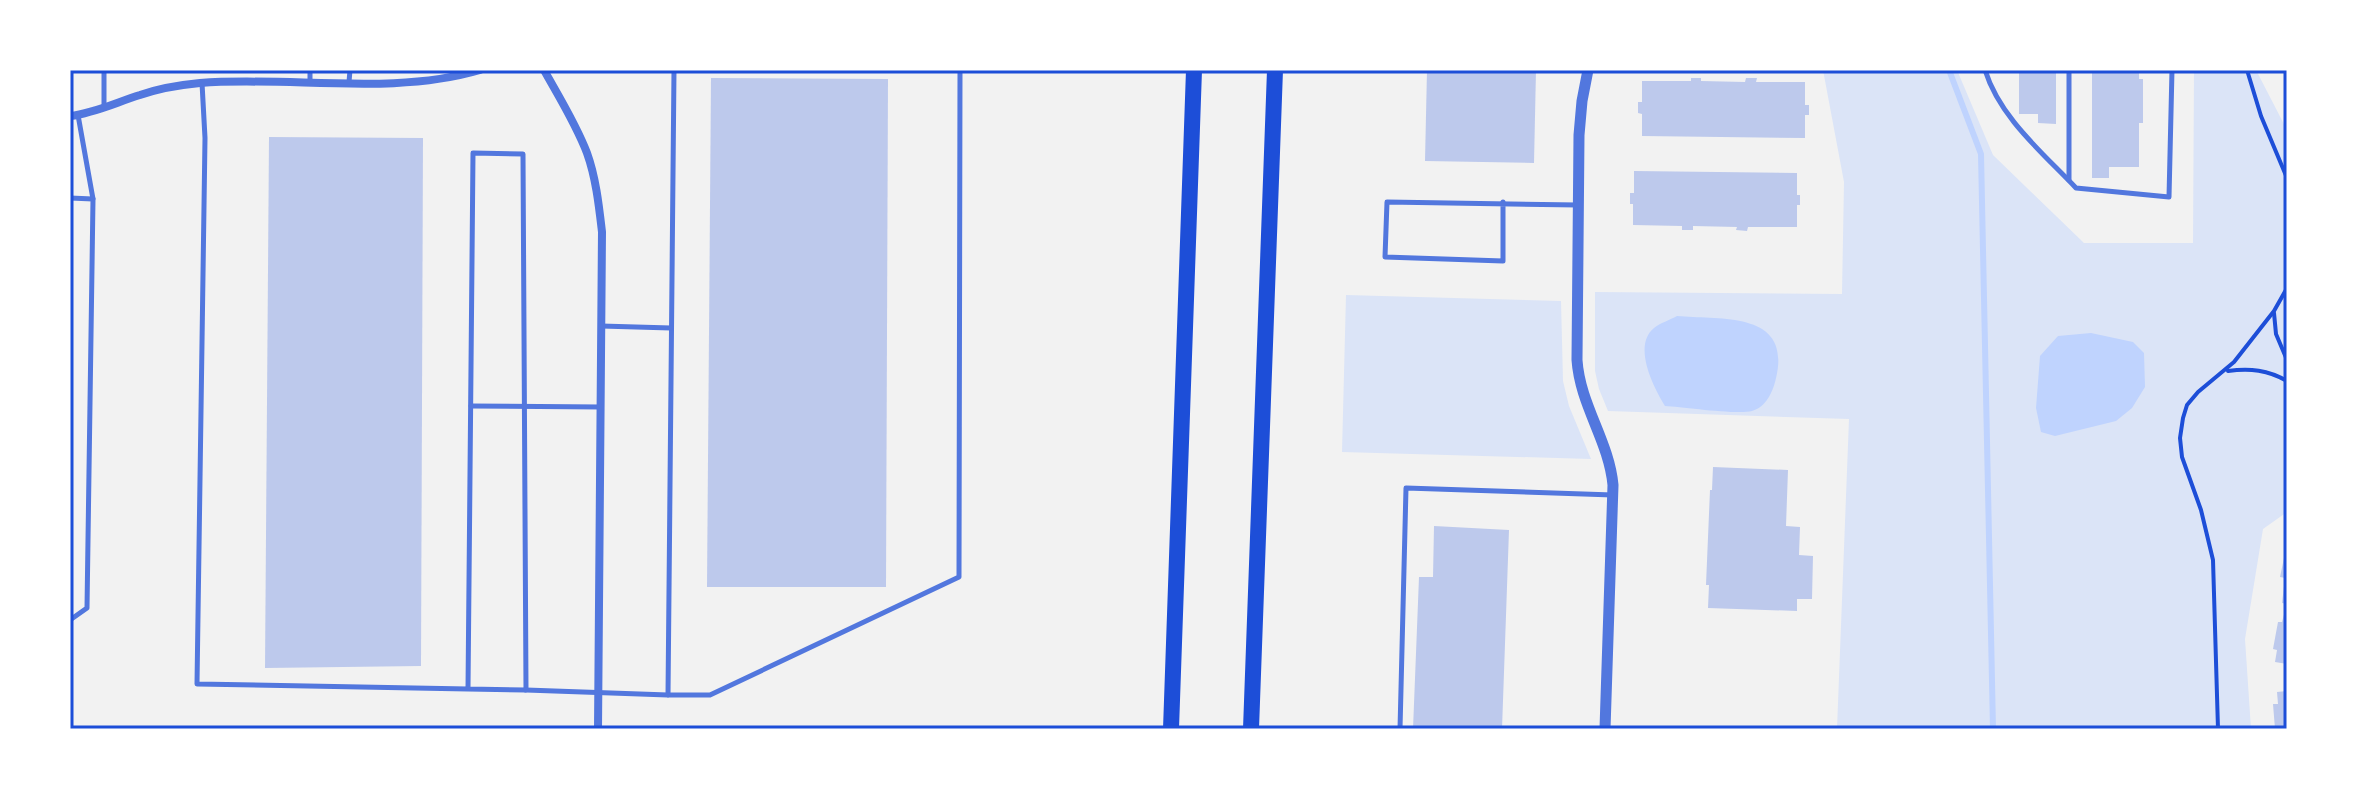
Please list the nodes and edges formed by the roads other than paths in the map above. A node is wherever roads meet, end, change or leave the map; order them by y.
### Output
1 (104, 70) edge
2 (310, 70) edge
3 (350, 70) edge
4 (480, 70) edge
5 (544, 70) edge
6 (674, 70) edge
7 (960, 70) edge
8 (1194, 70) edge
9 (1275, 70) edge
10 (1588, 70) edge
11 (1985, 70) edge
12 (2069, 70) edge
13 (2172, 70) edge
14 (310, 82) junction
15 (349, 82) junction
16 (202, 83) junction
17 (104, 108) junction
18 (74, 116) edge
19 (2069, 180) junction
20 (70, 198) edge
21 (93, 199) junction
22 (1503, 202) junction
23 (1579, 205) junction
24 (601, 326) junction
25 (671, 328) junction
26 (471, 406) junction
27 (524, 407) junction
28 (601, 407) junction
29 (1614, 495) junction
30 (70, 620) edge
31 (468, 689) junction
32 (526, 690) junction
33 (598, 691) junction
34 (668, 695) junction
35 (598, 729) edge
36 (1171, 729) edge
37 (1251, 729) edge
38 (1400, 729) edge
39 (1605, 729) edge

1 - 17 lane
2 - 14 lane
3 - 15 lane
4 - 15 street
5 - 24 street
6 - 25 lane
7 - 34 lane
8 - 36 highway
9 - 37 highway
10 - 23 street
11 - 19 lane
12 - 19 lane
13 - 19 lane
14 - 15 street
14 - 16 street
16 - 17 street
16 - 31 lane
17 - 18 street
18 - 21 lane
20 - 21 lane
21 - 30 lane
22 - 22 lane
22 - 23 lane
23 - 29 street
24 - 25 lane
24 - 28 street
25 - 34 lane
26 - 27 lane
26 - 27 lane
26 - 31 lane
27 - 28 lane
27 - 32 lane
28 - 33 street
29 - 38 lane
29 - 39 street
31 - 32 lane
32 - 33 lane
33 - 34 lane
33 - 35 street

